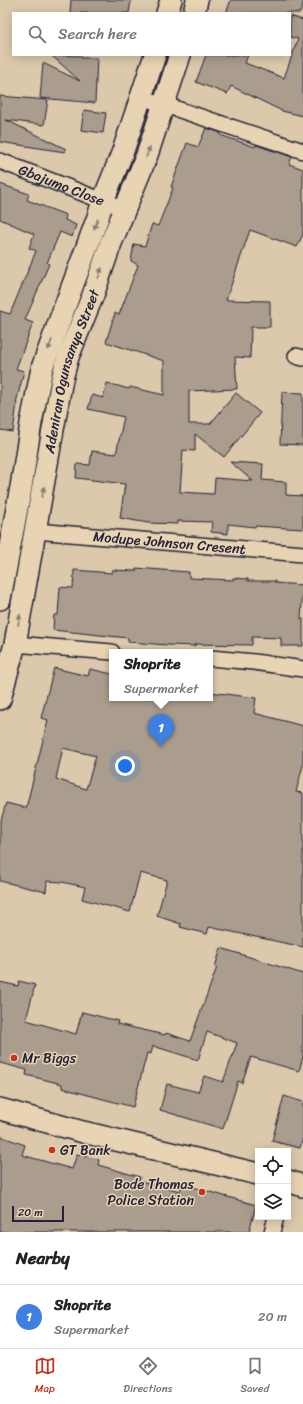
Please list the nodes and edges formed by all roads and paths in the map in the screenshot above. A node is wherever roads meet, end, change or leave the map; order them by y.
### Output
1 (171, 0) edge
2 (197, 0) edge
3 (167, 12) edge
4 (194, 12) edge
5 (155, 56) edge
6 (180, 56) edge
7 (141, 97) junction
8 (164, 104) junction
9 (303, 152) edge
10 (0, 161) edge
11 (103, 201) junction
12 (124, 208) junction
13 (36, 531) junction
14 (303, 554) edge
15 (0, 599) edge
16 (15, 644) junction
17 (109, 652) edge
18 (213, 658) edge
19 (303, 669) edge
20 (0, 698) edge
21 (0, 1109) edge
22 (255, 1173) edge
23 (291, 1182) edge
24 (303, 1186) edge
25 (275, 1220) edge
26 (272, 1232) edge

1 - 3 main road
2 - 4 main road
5 - 7 main road, Adeniran Ogunsanya Street
6 - 8 main road, Adeniran Ogunsanya Street
7 - 8 street
7 - 11 main road, Adeniran Ogunsanya Street
8 - 9 street
12 -> 8 main road, Adeniran Ogunsanya Street
10 - 11 street, Gbajumo Close
11 - 12 street, Gbajumo Close
11 -> 15 main road, Adeniran Ogunsanya Street
13 -> 12 main road, Adeniran Ogunsanya Street
13 - 14 street, Modupe Johnson Cresent
16 -> 13 main road, Adeniran Ogunsanya Street
16 - 17 street
16 - 20 main road, Adeniran Ogunsanya Street
18 - 19 street
21 - 22 main road
23 - 24 main road
25 - 26 street

